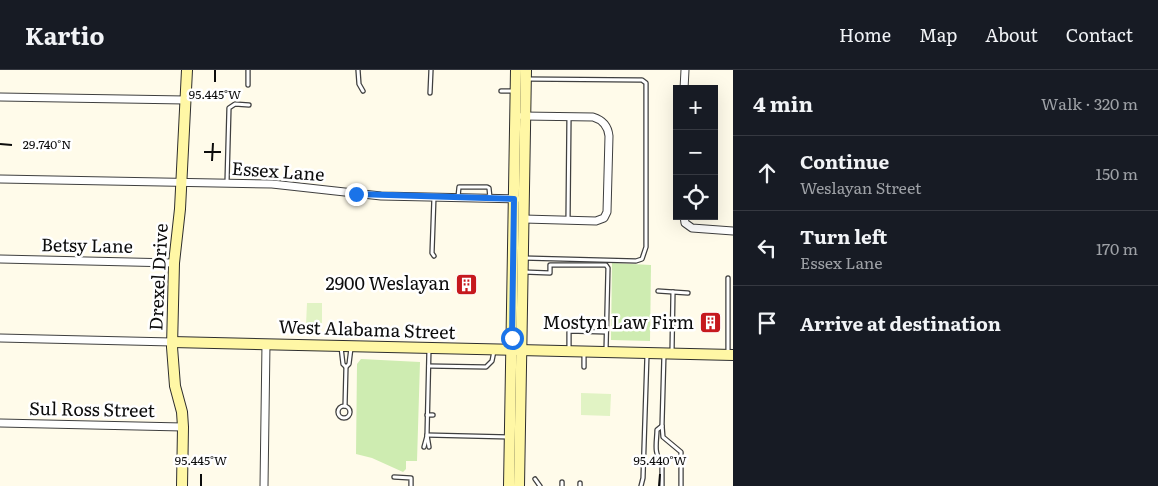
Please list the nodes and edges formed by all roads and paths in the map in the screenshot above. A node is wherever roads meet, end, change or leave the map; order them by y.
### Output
1 (187, 70) edge
2 (248, 70) edge
3 (358, 70) edge
4 (431, 70) edge
5 (516, 70) edge
6 (685, 70) edge
7 (526, 74) edge
8 (248, 85) dead end
9 (684, 85) edge
10 (363, 91) dead end
11 (501, 91) dead end
12 (515, 91) junction
13 (430, 93) dead end
14 (0, 97) edge
15 (185, 100) junction
16 (248, 105) dead end
17 (520, 116) junction
18 (570, 117) junction
19 (0, 178) edge
20 (181, 182) junction
21 (227, 183) junction
22 (434, 197) junction
23 (458, 198) junction
24 (490, 198) junction
25 (519, 199) junction
26 (524, 219) junction
27 (568, 220) junction
28 (685, 220) edge
29 (733, 231) edge
30 (434, 256) dead end
31 (523, 258) junction
32 (0, 259) edge
33 (174, 263) junction
34 (519, 275) junction
35 (728, 278) dead end
36 (658, 291) dead end
37 (673, 292) junction
38 (688, 293) dead end
39 (606, 332) junction
40 (0, 338) edge
41 (172, 342) junction
42 (266, 344) junction
43 (346, 346) junction
44 (429, 348) junction
45 (494, 350) junction
46 (516, 350) junction
47 (569, 352) junction
48 (584, 352) junction
49 (606, 352) junction
50 (647, 353) junction
51 (668, 354) junction
52 (730, 355) edge
53 (429, 366) junction
54 (346, 367) junction
55 (584, 367) dead end
56 (345, 406) dead end
57 (427, 415) junction
58 (433, 415) dead end
59 (427, 420) junction
60 (433, 420) dead end
61 (0, 423) edge
62 (662, 425) junction
63 (183, 427) junction
64 (427, 435) junction
65 (515, 438) junction
66 (426, 447) dead end
67 (394, 477) dead end
68 (536, 479) dead end
69 (182, 486) edge
70 (264, 486) edge
71 (411, 486) edge
72 (509, 486) edge
73 (519, 486) edge
74 (540, 486) edge
75 (641, 486) edge
76 (662, 486) edge
77 (681, 486) edge

1 - 15 street, Drexel Drive
2 - 8 lane
3 - 10 lane
4 - 13 lane
5 - 12 street
6 - 9 street
7 - 17 street
7 - 31 lane
11 - 12 lane
12 - 17 street
14 - 15 street
15 - 20 street, Drexel Drive
16 - 21 lane
17 - 18 street
17 - 25 street
18 - 27 lane
18 - 27 street
19 - 20 street, Essex Lane
20 - 21 street, Essex Lane
20 - 33 street, Drexel Drive
21 - 22 street, Essex Lane
22 - 23 street, Essex Lane
22 - 30 lane
23 - 24 street, Essex Lane
23 - 24 lane
24 - 25 street, Essex Lane
25 - 26 street
25 - 34 street
26 - 27 street
26 - 31 street
28 - 29 street
31 - 34 street
32 - 33 street, Betsy Lane
33 - 41 street, Drexel Drive
34 - 39 lane
34 - 46 street
35 - 52 lane
36 - 37 lane
37 - 38 lane
37 - 51 lane
39 - 47 lane
39 - 49 lane
40 - 41 street, West Alabama Street
41 - 42 street, West Alabama Street
41 - 63 street, Drexel Drive
42 - 43 street, West Alabama Street
42 - 70 street
43 - 44 street, West Alabama Street
43 - 54 lane
43 - 54 lane
44 - 45 street, West Alabama Street
44 - 53 lane
45 - 46 street, West Alabama Street
45 - 53 lane
46 - 47 street, West Alabama Street
46 - 65 street
47 - 48 street, West Alabama Street
48 - 49 street, West Alabama Street
48 - 55 lane
49 - 50 street, West Alabama Street
50 - 51 street, West Alabama Street
50 - 75 lane
51 - 52 street, West Alabama Street
51 - 62 lane
53 - 57 lane
54 - 56 lane
57 - 58 lane
57 - 59 lane
59 - 60 lane
59 - 64 lane
61 - 63 street, Sul Ross Street
62 - 76 lane
62 - 77 lane
63 - 69 street, Drexel Drive
64 - 65 lane
64 - 66 lane
65 - 72 street
65 - 73 street
67 - 71 lane
68 - 74 lane

